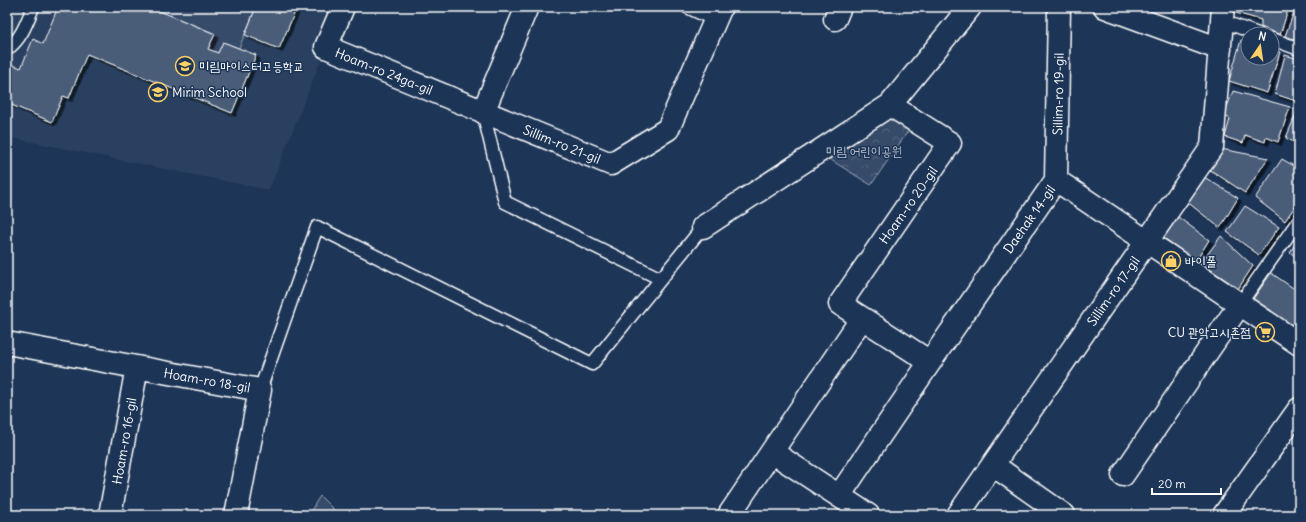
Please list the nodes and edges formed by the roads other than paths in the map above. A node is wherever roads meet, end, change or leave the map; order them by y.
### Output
1 (33, 7) edge
2 (343, 7) edge
3 (527, 7) edge
4 (686, 7) edge
5 (970, 7) edge
6 (1059, 7) edge
7 (1104, 7) edge
8 (718, 13) edge
9 (1222, 14) edge
10 (1244, 26) edge
11 (1280, 42) edge
12 (7, 49) edge
13 (1220, 49) junction
14 (1299, 49) edge
15 (890, 105) junction
16 (483, 112) junction
17 (1056, 180) junction
18 (1299, 220) edge
19 (703, 227) joint
20 (1147, 241) junction
21 (660, 279) junction
22 (1240, 304) junction
23 (862, 318) junction
24 (7, 343) edge
25 (1299, 344) edge
26 (930, 362) junction
27 (137, 367) junction
28 (260, 390) junction
29 (1299, 409) edge
30 (772, 452) junction
31 (993, 465) junction
32 (1123, 475) dead end
33 (839, 496) junction
34 (110, 515) edge
35 (236, 515) edge
36 (729, 515) edge
37 (868, 515) edge
38 (958, 515) edge
39 (1064, 515) edge
40 (1224, 515) edge

1 - 12 lane
2 - 16 street, Hoam-ro 24ga-gil
3 - 16 street
4 - 8 lane
5 - 15 street
6 - 17 street, Sillim-ro 19-gil
7 - 13 street
8 - 16 street, Sillim-ro 21-gil
9 - 10 lane, Sillim-ro 17-gil
9 - 13 street, Sillim-ro 17-gil
11 - 14 lane
13 - 20 street, Sillim-ro 17-gil
15 - 19 street
15 - 23 street, Hoam-ro 20-gil
16 - 21 lane
17 - 20 street, Daehak 14-gil
17 - 26 street, Daehak 14-gil
18 - 22 lane
19 - 21 lane
20 - 22 street, Daehak 14-gil
20 - 31 street, Sillim-ro 17-gil
21 - 28 lane, Hoam-ro 18-gil
22 - 25 street, Daehak 14-gil
22 - 32 street
23 - 26 street
23 - 30 street
24 - 27 street, Hoam-ro 18-gil
26 - 33 street, Daehak 14-gil
27 - 28 street, Hoam-ro 18-gil
27 - 34 street, Hoam-ro 16-gil
28 - 35 street
29 - 40 street
30 - 33 street
30 - 36 street
31 - 38 street, Sillim-ro 17-gil
31 - 39 street
33 - 37 street

